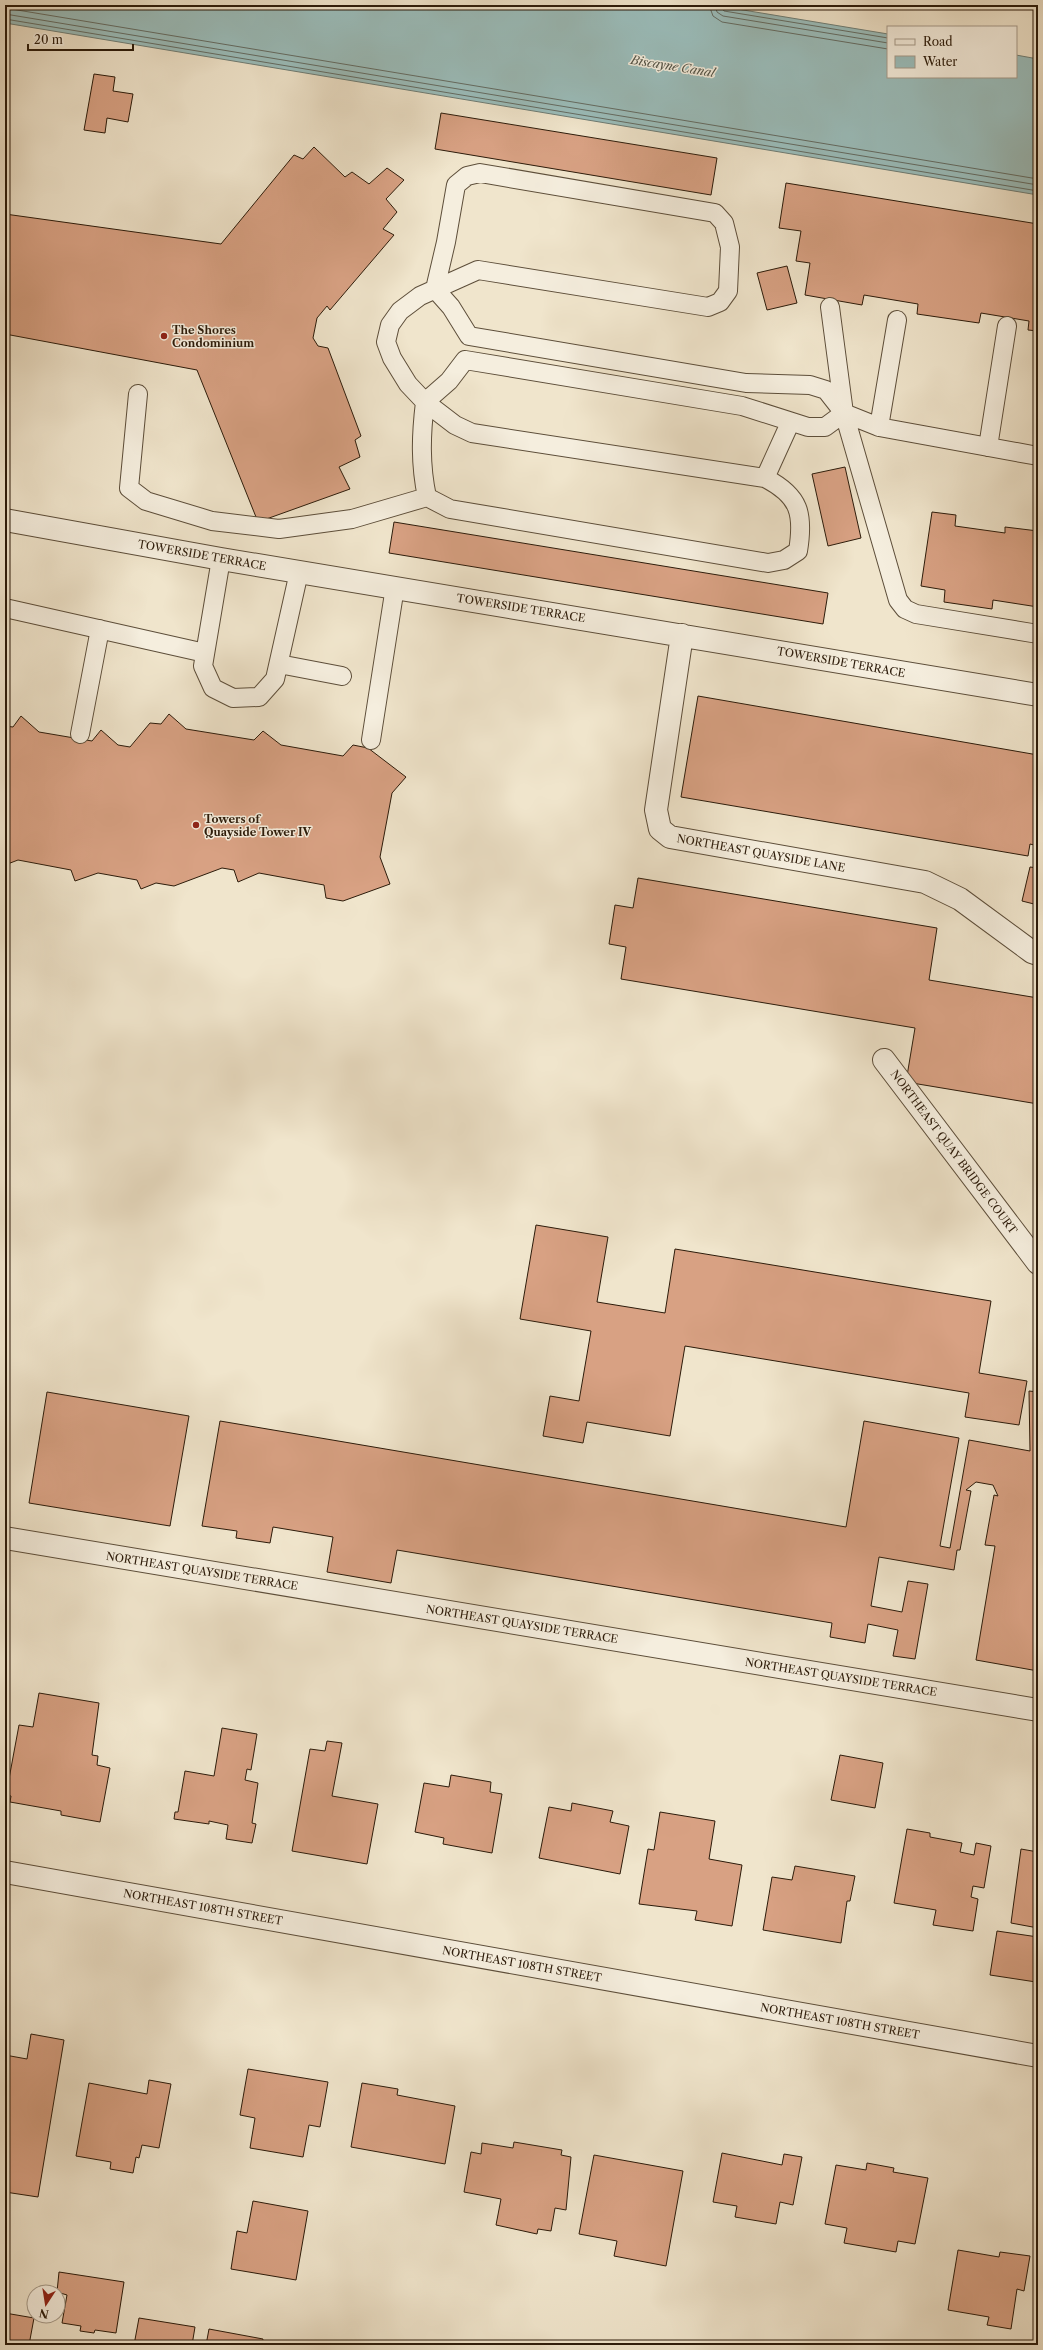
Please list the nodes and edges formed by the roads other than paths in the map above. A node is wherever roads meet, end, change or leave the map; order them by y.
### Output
1 (434, 289) junction
2 (830, 307) dead end
3 (897, 320) dead end
4 (1007, 326) dead end
5 (469, 336) junction
6 (465, 360) junction
7 (138, 394) dead end
8 (425, 402) junction
9 (844, 413) junction
10 (790, 423) junction
11 (879, 427) junction
12 (988, 447) junction
13 (1038, 456) edge
14 (765, 478) junction
15 (427, 497) junction
16 (5, 520) edge
17 (221, 559) junction
18 (299, 572) junction
19 (395, 587) junction
20 (5, 608) edge
21 (100, 629) junction
22 (1038, 634) edge
23 (682, 635) junction
24 (205, 653) junction
25 (279, 664) junction
26 (342, 676) dead end
27 (1038, 696) edge
28 (80, 734) dead end
29 (371, 740) dead end
30 (1038, 954) edge
31 (884, 1060) dead end
32 (1038, 1263) edge
33 (5, 1538) edge
34 (1038, 1710) edge
35 (5, 1872) edge
36 (1038, 2056) edge

1 - 1 lane
1 - 5 lane
1 - 8 lane
2 - 9 lane
3 - 11 lane
4 - 12 lane
5 - 6 lane
5 - 9 lane
6 - 8 lane
6 - 10 lane
7 - 15 lane
8 - 14 lane
8 - 15 lane
9 - 10 lane
9 - 11 lane
9 - 22 lane
10 - 14 lane
11 - 12 lane
12 - 13 lane
14 - 15 lane
16 - 17 street, TOWERSIDE TERRACE
17 - 18 street, TOWERSIDE TERRACE
17 - 24 lane
18 - 19 street, TOWERSIDE TERRACE
18 - 25 lane
19 - 23 street, TOWERSIDE TERRACE
19 - 29 lane
20 - 21 lane
21 - 24 lane
21 - 28 lane
23 - 27 street, TOWERSIDE TERRACE
23 - 30 street, NORTHEAST QUAYSIDE LANE
24 - 25 lane
25 - 26 lane
31 - 32 street, NORTHEAST QUAY BRIDGE COURT
33 - 34 street, NORTHEAST QUAYSIDE TERRACE
35 - 36 street, NORTHEAST 108TH STREET

